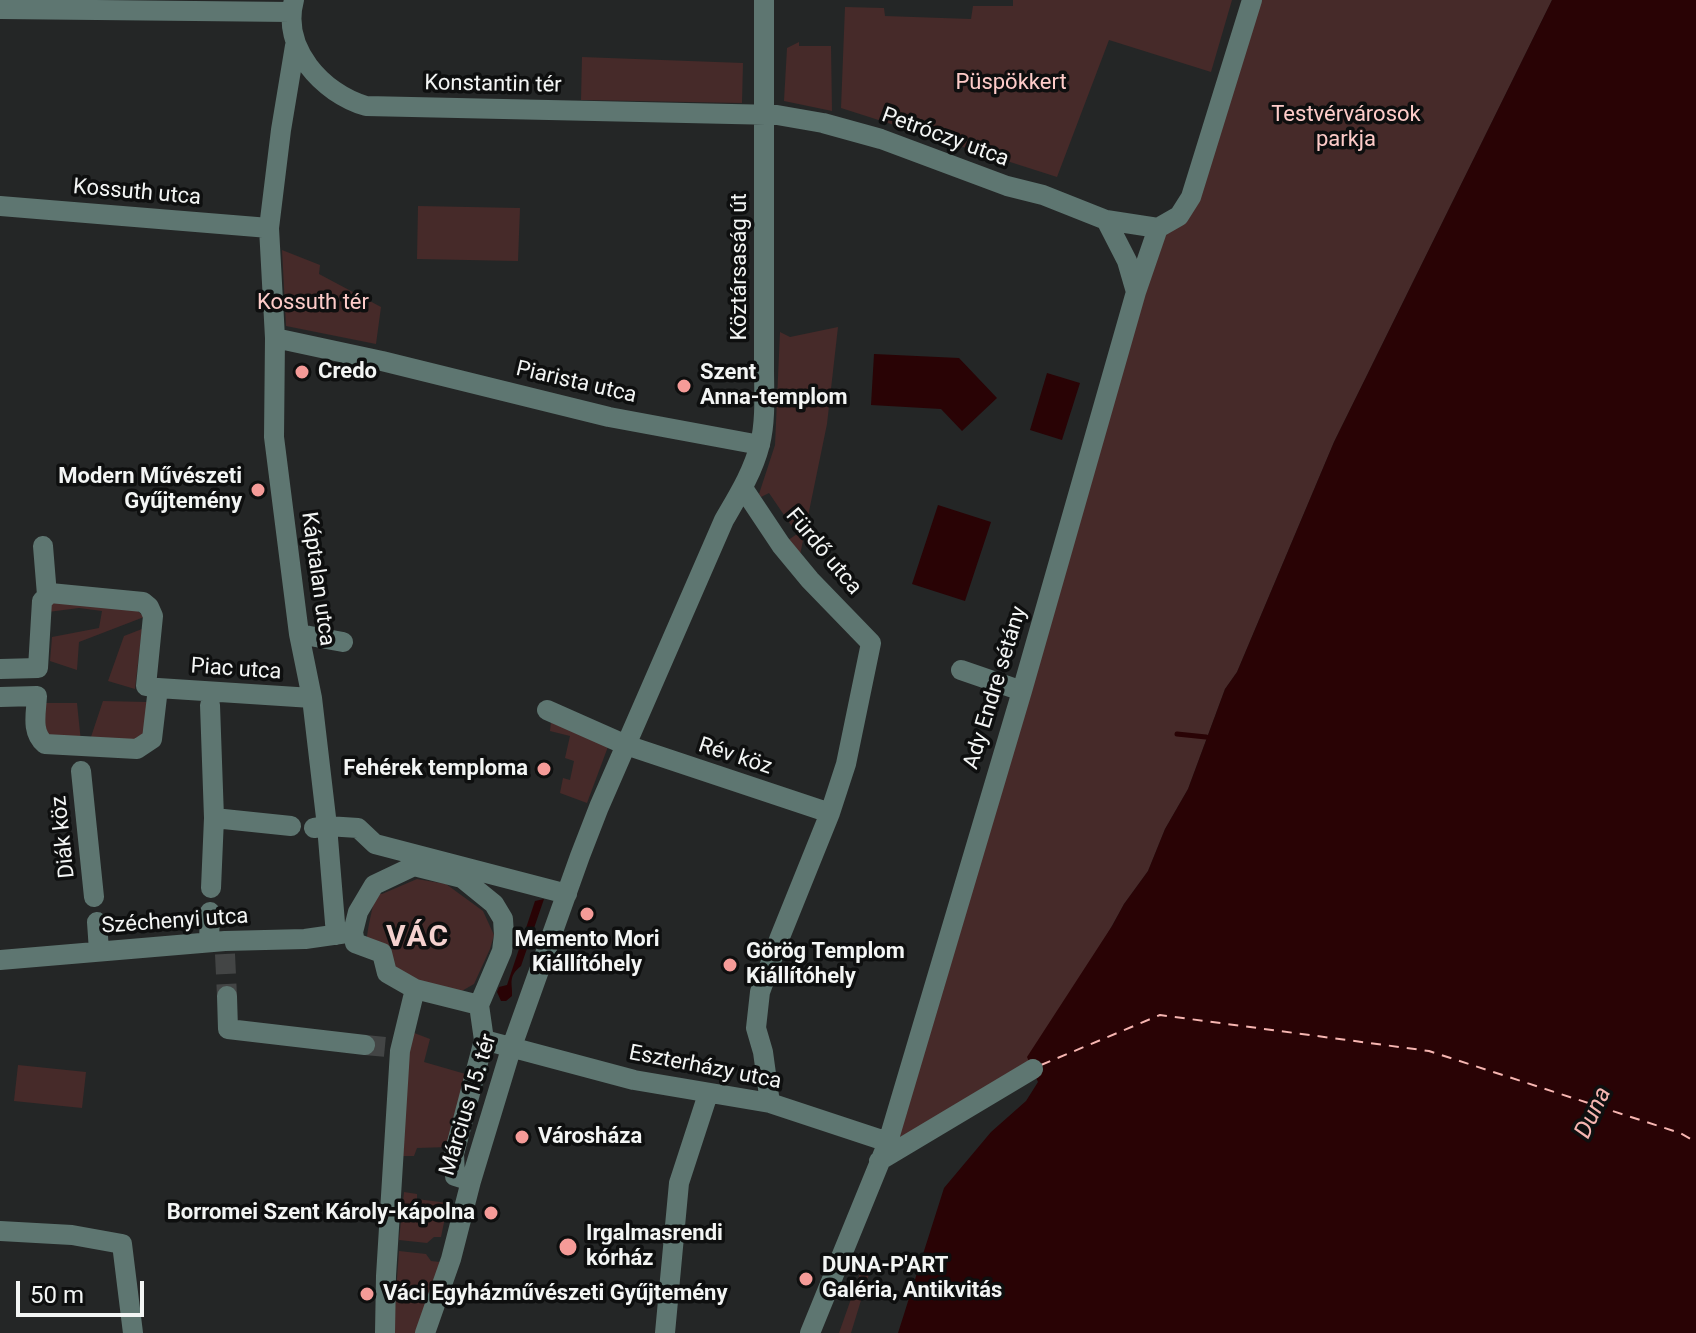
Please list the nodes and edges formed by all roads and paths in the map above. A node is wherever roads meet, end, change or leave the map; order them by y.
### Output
1 (764, 0) edge
2 (1252, 0) edge
3 (293, 6) edge
4 (0, 9) edge
5 (295, 46) junction
6 (763, 115) junction
7 (0, 206) edge
8 (1106, 220) junction
9 (269, 228) junction
10 (1158, 228) junction
11 (1136, 292) junction
12 (275, 338) junction
13 (760, 445) junction
14 (743, 488) junction
15 (43, 546) dead end
16 (47, 595) junction
17 (299, 634) junction
18 (343, 642) dead end
19 (38, 668) junction
20 (961, 670) dead end
21 (5, 676) edge
22 (158, 688) junction
23 (1022, 691) junction
24 (37, 696) junction
25 (0, 697) edge
26 (210, 705) dead end
27 (313, 706) junction
28 (547, 710) dead end
29 (626, 745) junction
30 (81, 771) dead end
31 (830, 813) junction
32 (214, 818) junction
33 (291, 826) dead end
34 (320, 827) junction
35 (211, 888) dead end
36 (567, 894) junction
37 (94, 897) dead end
38 (210, 912) dead end
39 (97, 922) dead end
40 (344, 933) junction
41 (220, 945) junction
42 (99, 951) junction
43 (0, 960) edge
44 (415, 989) junction
45 (227, 996) tunnel mouth
46 (479, 1005) junction
47 (484, 1040) junction
48 (365, 1045) tunnel mouth
49 (511, 1049) junction
50 (1033, 1069) dead end
51 (708, 1094) junction
52 (770, 1103) junction
53 (888, 1142) junction
54 (879, 1161) junction
55 (471, 1181) junction
56 (0, 1231) edge
57 (133, 1333) edge
58 (385, 1333) edge
59 (425, 1333) edge
60 (665, 1333) edge
61 (810, 1333) edge

1 - 6 street, Köztársaság út
2 - 10 street
3 - 4 street
3 - 5 street, Konstantin tér
5 - 6 street, Konstantin tér
5 - 9 street
6 - 8 street, Petróczy utca
6 - 13 street, Köztársaság út
7 - 9 street, Kossuth utca
8 - 10 street, Petróczy utca
8 - 11 street
9 - 12 street
10 - 11 street, Ady Endre sétány
11 - 23 street, Ady Endre sétány
12 - 13 street, Piarista utca
12 - 17 street, Káptalan utca
13 - 14 street, Köztársaság út
14 - 29 street, Köztársaság út
14 - 31 street, Fürdő utca
15 - 16 street
16 - 19 street
16 - 22 street
17 - 18 street
17 - 27 street, Káptalan utca
19 - 21 street
19 - 24 street
20 - 23 street
22 - 24 street
22 - 27 street, Piac utca
23 - 53 street, Ady Endre sétány
24 - 25 street
26 - 32 street
27 - 34 street, Káptalan utca
28 - 29 street, Rév köz
29 - 31 street, Rév köz
29 - 36 street, Március 15. tér
30 - 37 street, Diák köz
31 - 52 street
32 - 33 street
32 - 35 street
34 - 36 street
34 - 40 street
36 - 49 street, Március 15. tér
38 - 41 street
39 - 42 street
40 - 41 street, Széchenyi utca
40 - 44 street
40 - 46 street
41 - 42 street, Széchenyi utca
42 - 43 street, Széchenyi utca
44 - 46 street
44 - 58 street
45 - 48 street
46 - 47 street
47 - 49 street, Eszterházy utca
47 - 55 street
49 - 51 street, Eszterházy utca
49 - 55 street, Március 15. tér
50 - 54 street
51 - 52 street, Eszterházy utca
51 - 60 street
52 - 53 street, Eszterházy utca
53 - 54 street, Ady Endre sétány
54 - 61 street, Ady Endre sétány
55 - 59 street, Március 15. tér
56 - 57 street

